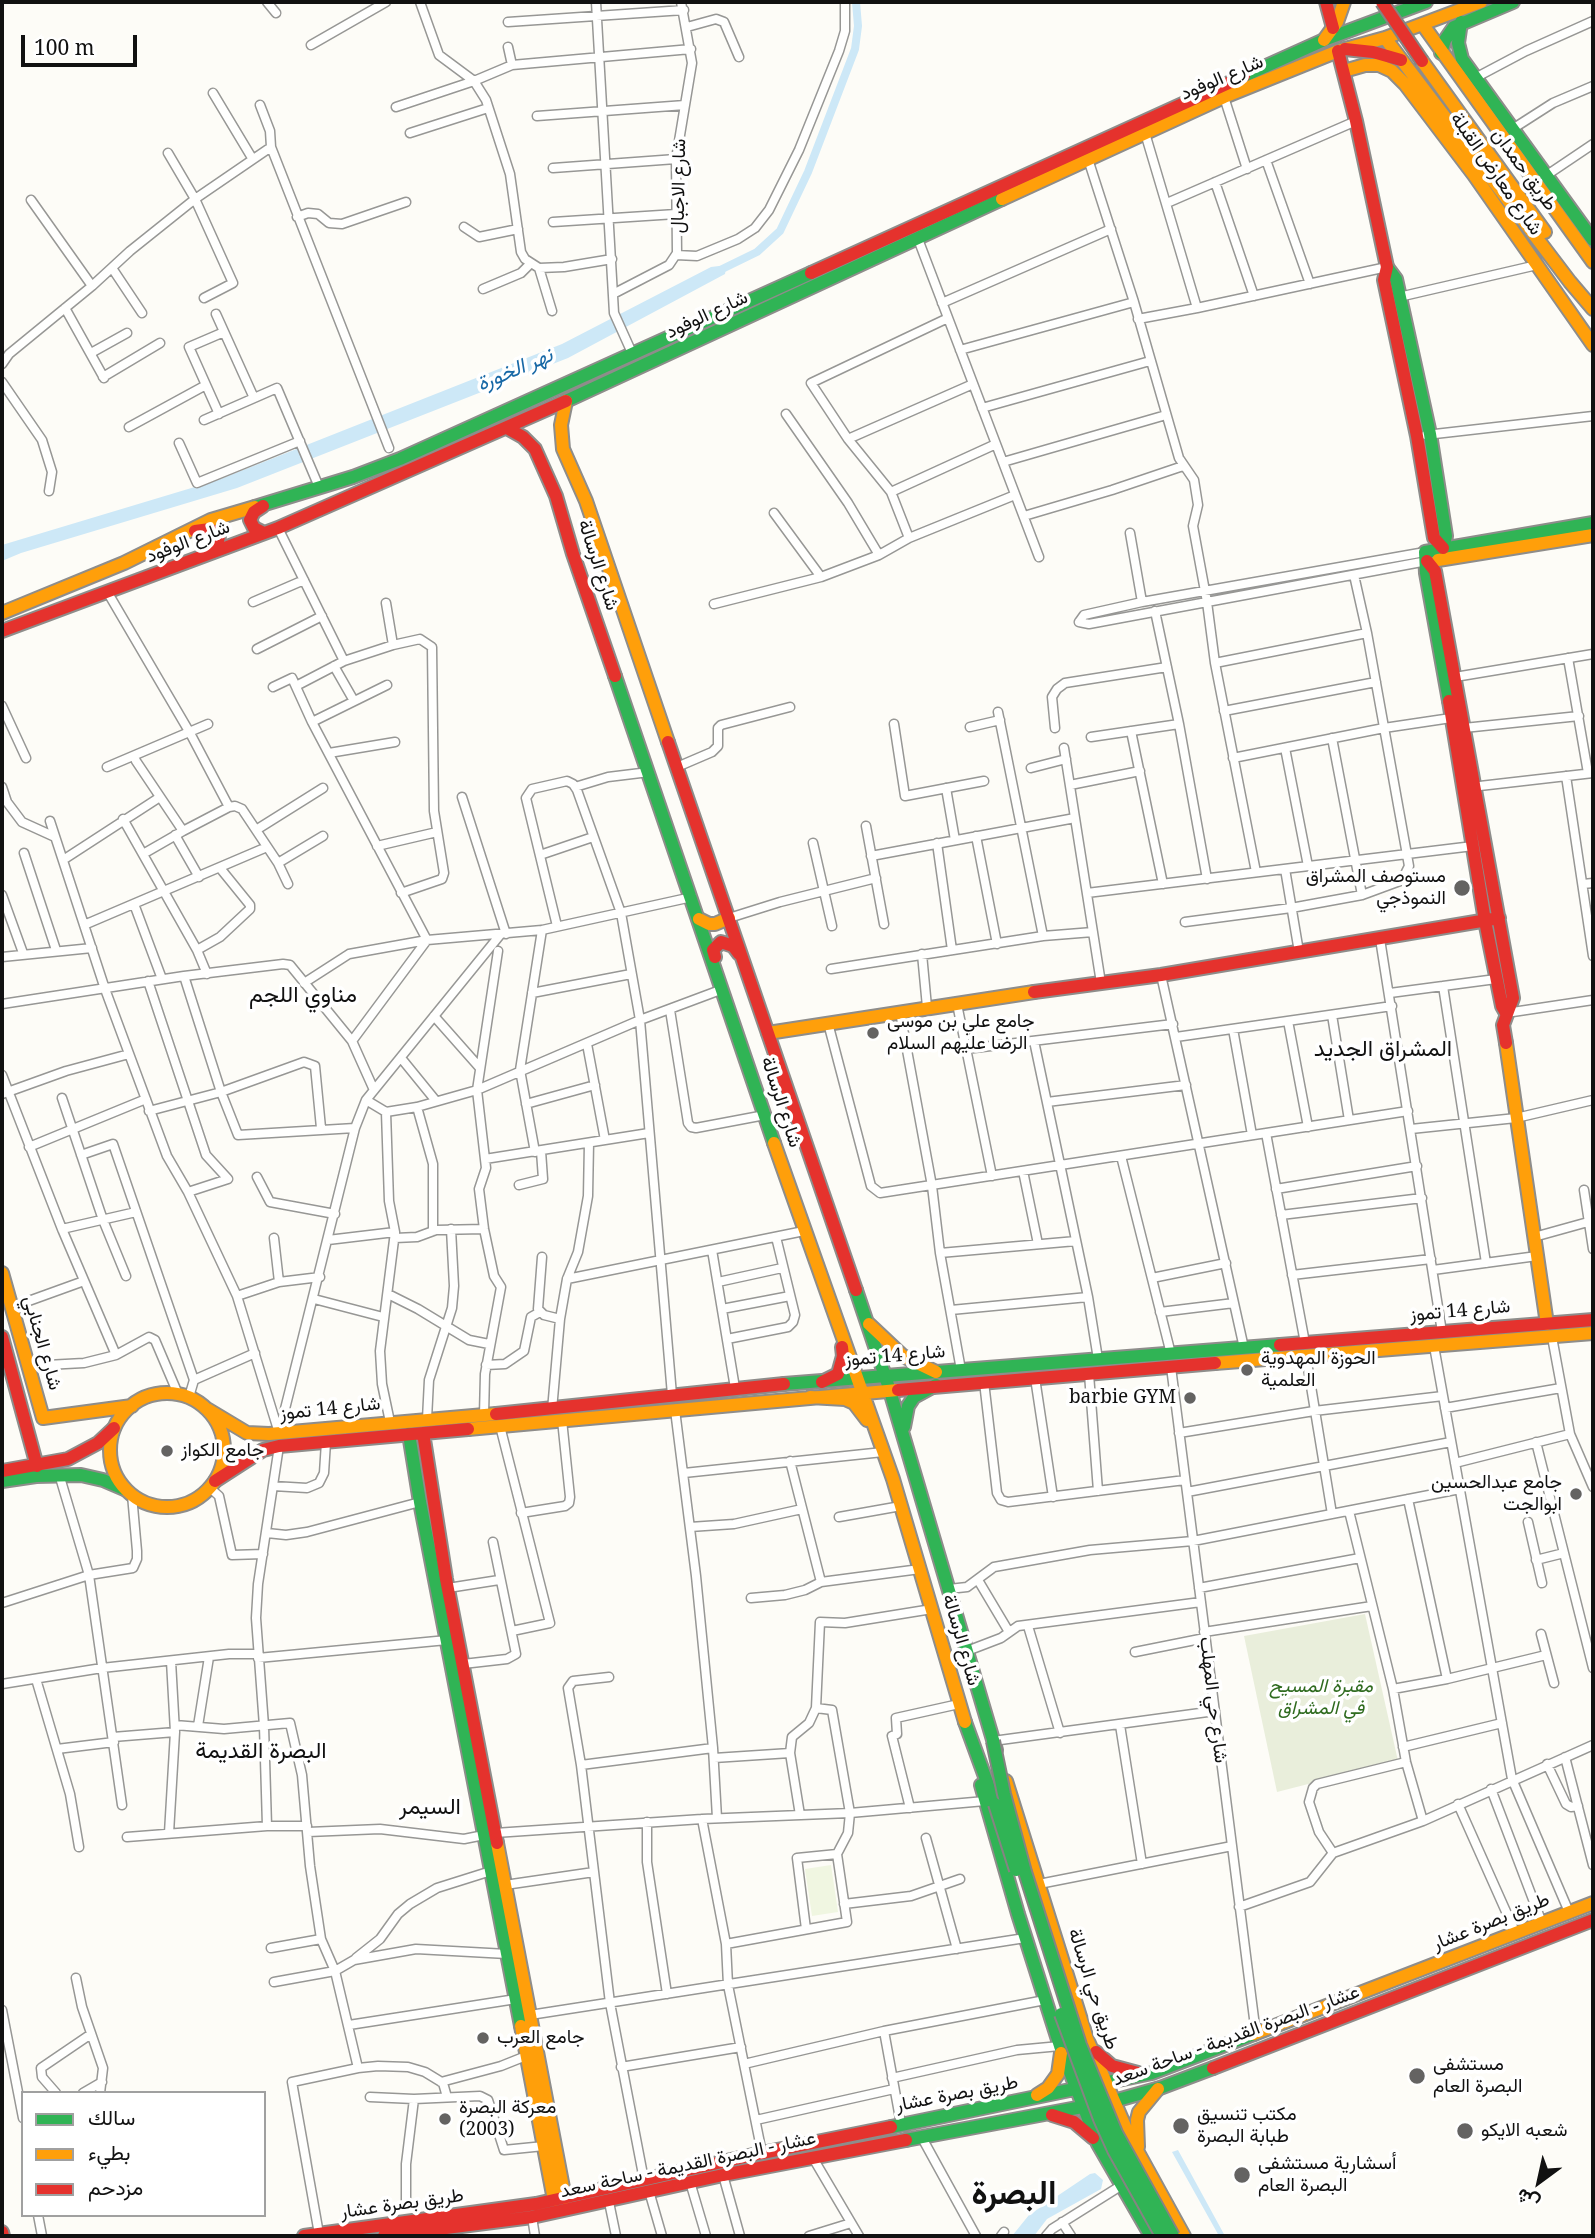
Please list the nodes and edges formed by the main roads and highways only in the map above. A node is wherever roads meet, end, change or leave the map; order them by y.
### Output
1 (1326, 2) edge
2 (1344, 2) edge
3 (1382, 2) edge
4 (1394, 2) edge
5 (1426, 2) edge
6 (1481, 2) edge
7 (1513, 2) edge
8 (1461, 22) junction
9 (1423, 25) junction
10 (1333, 28) junction
11 (1385, 38) junction
12 (1324, 40) junction
13 (1341, 50) junction
14 (1431, 56) junction
15 (1401, 60) junction
16 (1344, 71) junction
17 (1591, 233) edge
18 (1593, 262) edge
19 (1387, 267) junction
20 (1592, 276) edge
21 (1593, 302) edge
22 (1593, 309) edge
23 (1593, 345) edge
24 (566, 401) junction
25 (507, 428) junction
26 (1423, 435) junction
27 (579, 487) junction
28 (556, 496) junction
29 (270, 502) junction
30 (1593, 523) edge
31 (186, 533) junction
32 (264, 533) junction
33 (1593, 535) edge
34 (1444, 553) junction
35 (1426, 556) junction
36 (202, 557) junction
37 (2, 613) edge
38 (2, 631) edge
39 (1470, 787) junction
40 (729, 918) junction
41 (1499, 918) junction
42 (699, 919) junction
43 (1485, 921) junction
44 (743, 960) junction
45 (716, 968) junction
46 (1506, 1013) junction
47 (768, 1033) junction
48 (2, 1273) edge
49 (1593, 1320) edge
50 (866, 1321) junction
51 (1548, 1324) junction
52 (841, 1333) junction
53 (1593, 1333) edge
54 (2, 1337) edge
55 (1305, 1350) junction
56 (885, 1376) junction
57 (857, 1378) junction
58 (936, 1378) junction
59 (822, 1382) junction
60 (8, 1383) edge
61 (890, 1391) junction
62 (862, 1394) junction
63 (810, 1398) junction
64 (132, 1406) junction
65 (207, 1409) junction
66 (114, 1428) junction
67 (416, 1433) junction
68 (904, 1434) junction
69 (279, 1439) junction
70 (881, 1446) junction
71 (37, 1466) junction
72 (2, 1471) edge
73 (2, 1481) edge
74 (213, 1484) junction
75 (129, 1493) junction
76 (993, 1741) junction
77 (990, 1803) junction
78 (490, 1834) junction
79 (1593, 1903) edge
80 (1593, 1920) edge
81 (1087, 2039) junction
82 (1060, 2046) junction
83 (1152, 2073) junction
84 (1105, 2084) junction
85 (1160, 2088) junction
86 (1076, 2090) junction
87 (1028, 2100) junction
88 (1114, 2101) junction
89 (1084, 2107) junction
90 (1043, 2114) junction
91 (1098, 2144) junction
92 (1139, 2155) junction
93 (646, 2186) junction
94 (560, 2199) junction
95 (426, 2234) edge
96 (399, 2235) edge
97 (304, 2236) edge
98 (384, 2236) edge
99 (1151, 2236) edge
100 (1162, 2236) edge
101 (1173, 2236) edge
102 (1184, 2236) edge

1 - 10 main road
2 - 10 main road
3 - 14 main road, bridge
4 - 14 main road
5 - 12 main road, شارع الوفود
6 - 9 main road, شارع الوفود
7 - 8 main road
8 - 14 main road
8 - 17 main road, شارع معارض القبلة
9 - 11 main road, شارع الوفود
9 - 14 main road
10 - 12 main road
11 - 13 main road, شارع الوفود
11 - 15 main road
12 - 29 main road, شارع الوفود
13 - 15 main road
13 - 16 main road
13 - 24 main road, شارع الوفود
14 - 18 main road
14 - 20 main road, طريق حمدان
14 - 21 main road, طريق حمدان
15 - 22 main road
16 - 19 main road
16 - 23 main road, شارع معارض القبلة
19 - 26 main road
19 - 26 main road
24 - 25 main road, شارع الوفود
24 - 27 main road, شارع الرسالة
25 - 28 main road, شارع الرسالة
25 - 32 main road, شارع الوفود
26 - 34 main road
27 - 28 main road
27 - 40 main road, شارع الرسالة
28 - 42 main road, شارع الرسالة
29 - 31 main road, شارع الوفود
29 - 32 main road
30 - 34 main road
31 - 36 main road
31 - 37 main road, شارع الوفود
32 - 36 main road, شارع الوفود
33 - 34 main road
34 - 35 main road
35 - 39 main road
35 - 39 main road
36 - 38 main road, شارع الوفود
39 - 41 main road
39 - 43 main road
40 - 42 main road
40 - 44 main road, شارع الرسالة
41 - 43 main road
41 - 46 main road
42 - 45 main road, شارع الرسالة
43 - 46 main road
43 - 47 main road
44 - 45 main road
44 - 47 main road, شارع الرسالة
45 - 52 main road, شارع الرسالة
46 - 51 main road
47 - 50 main road, شارع الرسالة
48 - 64 main road, شارع الجنابي
49 - 51 main road, شارع 14 تموز
50 - 56 main road, شارع الرسالة
50 - 58 main road
51 - 55 main road, شارع 14 تموز
52 - 57 main road, شارع الرسالة
52 - 59 main road
53 - 55 main road, شارع 14 تموز
54 - 60 main road, شارع الجنابي
55 - 58 main road, شارع 14 تموز
55 - 58 main road, شارع 14 تموز
56 - 57 main road, شارع 14 تموز
56 - 58 main road, شارع 14 تموز
56 - 61 main road, شارع الرسالة
57 - 59 main road, شارع 14 تموز
57 - 62 main road, شارع الرسالة
58 - 61 main road, شارع 14 تموز
58 - 68 main road
59 - 69 main road, شارع 14 تموز
60 - 71 main road, شارع الجنابي
61 - 62 main road, شارع 14 تموز
61 - 68 main road, طريق حي الرسالة
62 - 63 main road, شارع 14 تموز
62 - 70 main road, شارع الرسالة
63 - 67 main road, شارع 14 تموز
63 - 70 main road
64 - 65 main road
64 - 66 main road
65 - 69 main road, شارع 14 تموز
65 - 74 main road
66 - 71 main road
66 - 75 main road
67 - 69 main road, شارع 14 تموز
67 - 78 main road
67 - 78 main road
68 - 76 main road, طريق حي الرسالة
69 - 74 main road, شارع 14 تموز
70 - 77 main road, شارع الرسالة
71 - 72 main road
73 - 75 main road
74 - 75 main road
76 - 81 main road, طريق حي الرسالة
76 - 101 main road, طريق حي الرسالة, bridge
77 - 82 main road
77 - 100 main road, طريق حي الرسالة, bridge
78 - 94 main road
78 - 94 main road
79 - 83 main road, طريق بصرة عشار
80 - 85 main road, عشار - البصرة القديمة - ساحة سعد
81 - 83 main road
81 - 84 main road, طريق حي الرسالة
82 - 86 main road
82 - 87 main road
83 - 84 main road, طريق بصرة عشار
84 - 86 main road, طريق بصرة عشار
84 - 88 main road, طريق حي الرسالة
85 - 88 main road, عشار - البصرة القديمة - ساحة سعد
85 - 92 main road
86 - 87 main road, طريق بصرة عشار
86 - 89 main road
87 - 93 main road, طريق بصرة عشار
88 - 89 main road, عشار - البصرة القديمة - ساحة سعد
88 - 92 main road, طريق حي الرسالة
89 - 90 main road, عشار - البصرة القديمة - ساحة سعد
89 - 91 main road
90 - 91 main road
90 - 93 main road, عشار - البصرة القديمة - ساحة سعد
91 - 99 main road
92 - 102 main road, طريق حي الرسالة
93 - 94 main road, طريق بصرة عشار
93 - 95 main road, عشار - البصرة القديمة - ساحة سعد
94 - 97 main road, طريق بصرة عشار
95 - 96 main road, عشار - البصرة القديمة - ساحة سعد
96 - 98 main road, عشار - البصرة القديمة - ساحة سعد

